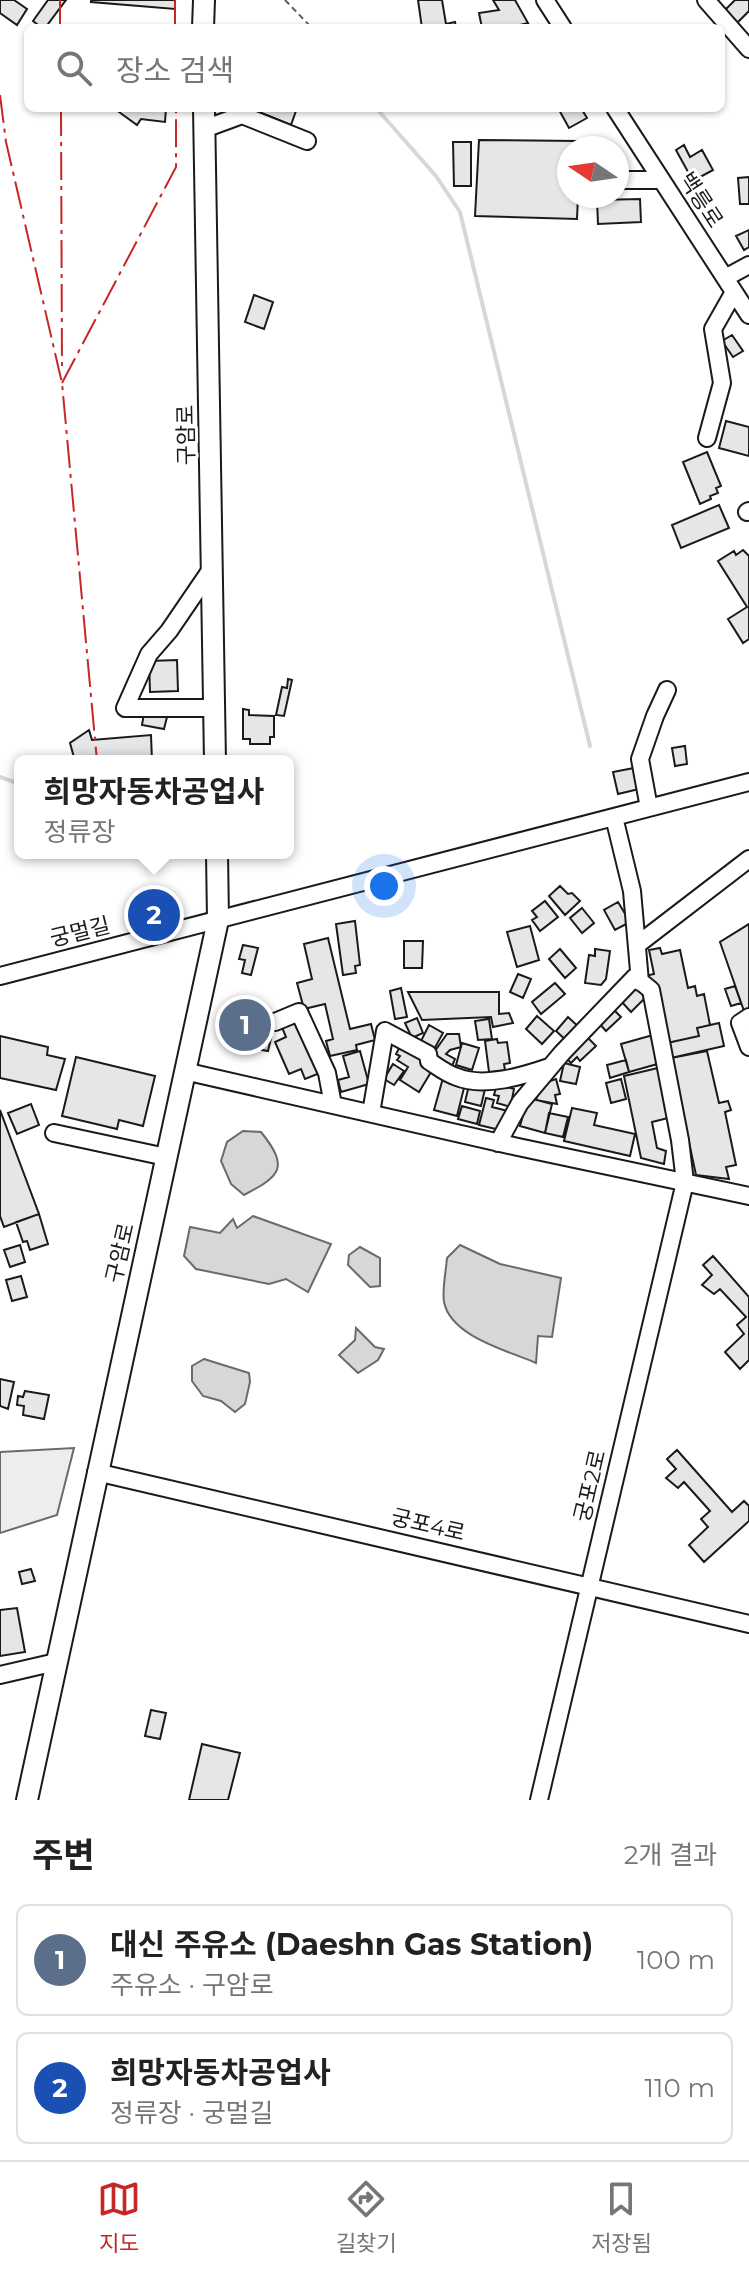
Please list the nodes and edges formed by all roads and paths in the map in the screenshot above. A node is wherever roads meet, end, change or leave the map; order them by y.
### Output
1 (204, 0) edge
2 (285, 0) edge
3 (545, 0) edge
4 (706, 0) edge
5 (203, 24) edge
6 (308, 24) edge
7 (560, 24) edge
8 (749, 49) edge
9 (204, 112) edge
10 (618, 112) edge
11 (204, 129) junction
12 (307, 141) dead end
13 (629, 180) edge
14 (661, 180) junction
15 (749, 265) edge
16 (730, 285) junction
17 (747, 308) edge
18 (707, 438) dead end
19 (212, 568) junction
20 (667, 690) dead end
21 (214, 708) junction
22 (215, 755) edge
23 (749, 782) edge
24 (649, 808) junction
25 (614, 817) junction
26 (217, 859) edge
27 (749, 859) edge
28 (218, 920) junction
29 (637, 945) junction
30 (0, 976) edge
31 (640, 982) junction
32 (749, 1017) edge
33 (275, 1022) dead end
34 (749, 1047) edge
35 (551, 1066) junction
36 (184, 1071) junction
37 (333, 1105) junction
38 (371, 1113) junction
39 (54, 1133) dead end
40 (498, 1143) junction
41 (166, 1157) junction
42 (685, 1182) junction
43 (749, 1196) edge
44 (96, 1472) junction
45 (589, 1585) junction
46 (749, 1624) edge
47 (56, 1662) junction
48 (0, 1675) edge
49 (27, 1800) edge
50 (539, 1800) edge

1 - 5 main road
2 - 6 path
3 - 7 street
4 - 8 street
9 - 11 main road, 구암로
10 - 14 street, 백릉로
11 - 12 street
11 - 19 main road, 구암로
13 - 14 street
14 - 16 street, 백릉로
15 - 16 street
16 - 17 street, 백릉로
16 - 18 street
19 - 21 main road, 구암로
19 - 21 street
20 - 24 street
21 - 22 main road, 구암로
23 - 24 street, 궁멀길
24 - 25 street, 궁멀길
25 - 28 street, 궁멀길
25 - 29 street
26 - 28 main road, 구암로
27 - 29 street
28 - 30 street, 궁멀길
28 - 36 main road, 구암로
29 - 31 street
31 - 35 street
31 - 42 street
32 - 34 street
33 - 37 street
35 - 38 street
35 - 40 street
36 - 37 street
36 - 41 main road, 구암로
37 - 38 street
38 - 40 street
39 - 41 street
40 - 42 street
41 - 44 main road, 구암로
42 - 43 street
42 - 45 street, 궁포2로
44 - 45 street, 궁포4로
44 - 47 main road, 구암로
45 - 46 street, 궁포4로
45 - 50 street, 궁포2로
47 - 48 street
47 - 49 main road, 구암로

